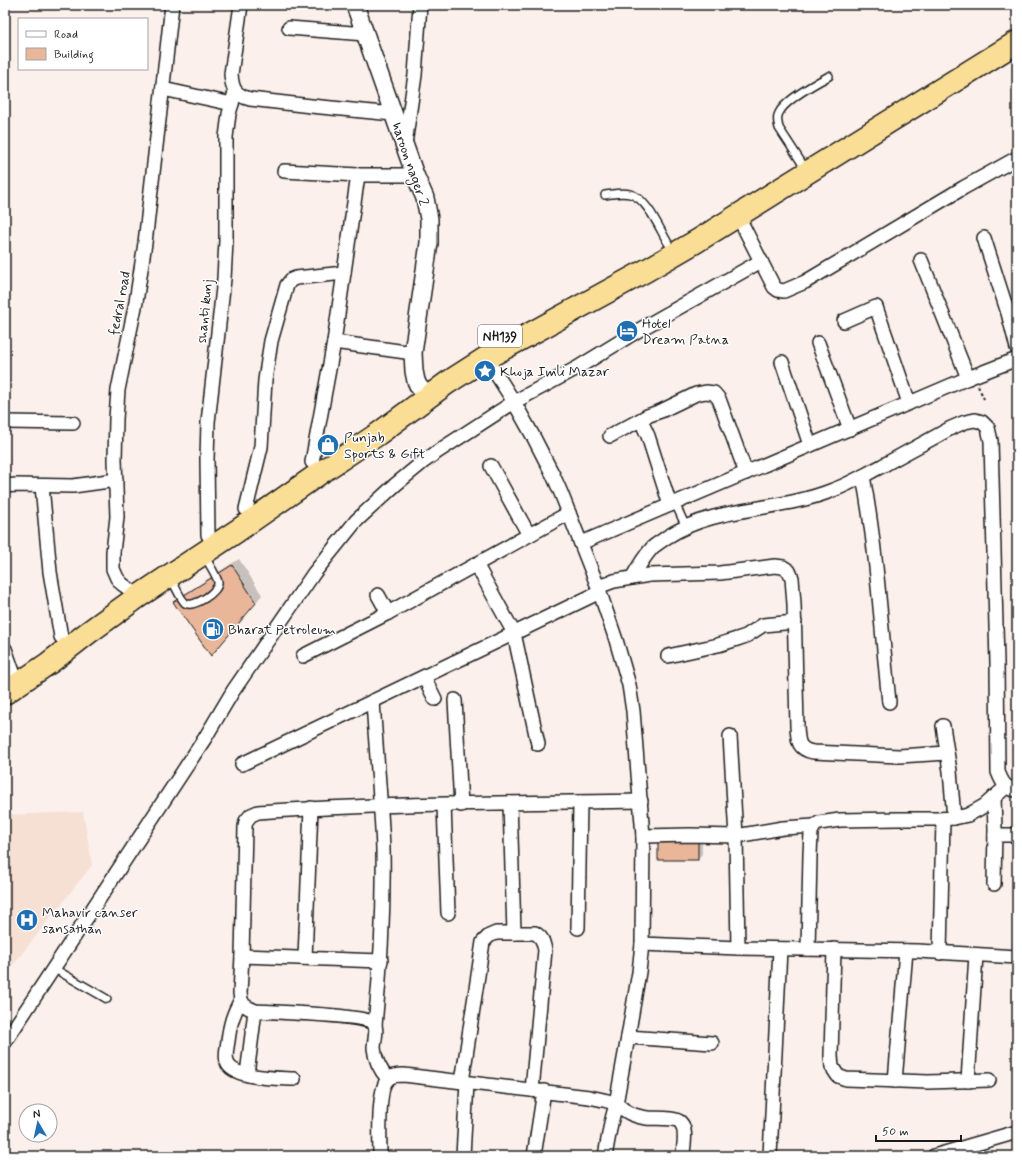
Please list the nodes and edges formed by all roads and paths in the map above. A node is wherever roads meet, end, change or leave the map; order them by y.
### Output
1 (172, 5) edge
2 (241, 5) edge
3 (355, 5) edge
4 (420, 5) edge
5 (1017, 27) edge
6 (289, 28) dead end
7 (365, 34) junction
8 (1017, 42) edge
9 (829, 76) dead end
10 (163, 89) junction
11 (234, 98) junction
12 (393, 114) junction
13 (405, 145) junction
14 (1017, 158) edge
15 (805, 167) junction
16 (284, 171) dead end
17 (358, 175) junction
18 (415, 175) junction
19 (605, 195) dead end
20 (738, 216) junction
21 (984, 238) dead end
22 (668, 243) junction
23 (921, 260) dead end
24 (761, 261) junction
25 (344, 272) junction
26 (844, 321) dead end
27 (334, 342) junction
28 (818, 343) dead end
29 (1017, 348) edge
30 (413, 353) junction
31 (486, 358) junction
32 (1017, 359) edge
33 (782, 362) dead end
34 (968, 378) junction
35 (424, 392) junction
36 (514, 402) junction
37 (909, 403) junction
38 (642, 419) junction
39 (5, 422) edge
40 (72, 424) dead end
41 (850, 428) junction
42 (610, 436) dead end
43 (810, 445) junction
44 (312, 462) junction
45 (491, 466) dead end
46 (746, 473) junction
47 (863, 476) junction
48 (116, 480) junction
49 (5, 486) edge
50 (42, 486) junction
51 (673, 504) junction
52 (246, 509) junction
53 (569, 513) junction
54 (686, 527) junction
55 (529, 535) junction
56 (581, 543) junction
57 (206, 544) junction
58 (476, 564) junction
59 (170, 576) junction
60 (632, 578) junction
61 (599, 589) junction
62 (134, 592) junction
63 (378, 595) dead end
64 (388, 613) junction
65 (795, 622) junction
66 (514, 633) junction
67 (61, 637) junction
68 (5, 649) edge
69 (303, 656) dead end
70 (668, 656) dead end
71 (9, 675) edge
72 (424, 677) junction
73 (5, 693) edge
74 (434, 699) dead end
75 (455, 700) dead end
76 (373, 701) junction
77 (889, 702) dead end
78 (944, 726) dead end
79 (730, 736) dead end
80 (538, 744) dead end
81 (947, 753) junction
82 (242, 764) dead end
83 (1011, 788) edge
84 (994, 797) junction
85 (641, 801) junction
86 (580, 802) junction
87 (510, 803) junction
88 (444, 805) junction
89 (461, 805) junction
90 (380, 806) junction
91 (311, 808) junction
92 (948, 819) junction
93 (814, 826) junction
94 (995, 835) junction
95 (1017, 835) edge
96 (643, 836) junction
97 (736, 836) junction
98 (994, 884) dead end
99 (448, 913) dead end
100 (578, 928) dead end
101 (514, 933) junction
102 (642, 944) junction
103 (738, 948) junction
104 (780, 949) junction
105 (808, 949) junction
106 (834, 949) junction
107 (906, 951) junction
108 (940, 952) junction
109 (976, 955) junction
110 (242, 956) junction
111 (1017, 957) edge
112 (305, 958) junction
113 (381, 961) junction
114 (53, 968) junction
115 (107, 999) dead end
116 (241, 1000) junction
117 (255, 1010) junction
118 (375, 1025) junction
119 (628, 1037) junction
120 (5, 1042) edge
121 (712, 1043) dead end
122 (247, 1074) junction
123 (388, 1078) junction
124 (294, 1079) dead end
125 (989, 1080) dead end
126 (896, 1081) junction
127 (968, 1081) junction
128 (465, 1083) junction
129 (538, 1091) junction
130 (616, 1104) junction
131 (1017, 1132) edge
132 (380, 1156) edge
133 (463, 1156) edge
134 (534, 1156) edge
135 (605, 1156) edge
136 (683, 1156) edge
137 (770, 1156) edge
138 (934, 1156) edge

1 - 10 street, fedral road
2 - 11 street, shanti kunj
3 - 7 street, haroon nager 2
4 - 13 street
5 - 15 highway, NH139
6 - 7 street
7 - 12 street, haroon nager 2
8 - 15 highway, NH139
9 - 15 lane
10 - 11 street
10 - 48 street, fedral road
11 - 12 street
11 - 57 street, shanti kunj
12 - 13 street, haroon nager 2
13 - 18 street, haroon nager 2
14 - 24 street
15 - 20 highway, NH139
15 - 22 highway, NH139
16 - 17 street
17 - 18 street
17 - 25 street
18 - 30 street, haroon nager 2
19 - 22 lane
20 - 24 street
20 - 31 highway, NH139
21 - 29 street
22 - 35 highway, NH139
23 - 34 street
24 - 36 street
25 - 27 street
25 - 52 street
26 - 37 street
27 - 30 street
27 - 44 street
28 - 41 street
30 - 35 street, haroon nager 2
31 - 35 highway, NH139
31 - 36 street
32 - 34 street
33 - 43 street
34 - 37 street
35 - 44 highway, NH139
35 - 57 highway, NH139
36 - 53 street
36 - 114 street
37 - 41 street
38 - 42 street
38 - 46 street
38 - 51 street
39 - 40 street
41 - 43 street
43 - 46 street
44 - 52 highway, NH139
45 - 55 street
46 - 51 street
47 - 54 street
47 - 77 street
47 - 83 street
48 - 50 street
48 - 62 street, fedral road
49 - 50 street
50 - 67 street
51 - 54 lane
51 - 56 street
52 - 57 highway, NH139
53 - 55 street
53 - 56 street
54 - 60 street
55 - 58 street
56 - 61 street
57 - 59 highway, NH139
57 - 59 lane
57 - 62 highway, NH139
58 - 64 street
58 - 66 street
59 - 62 highway, NH139
60 - 61 street
60 - 65 street
61 - 66 street
61 - 85 street
62 - 67 highway, NH139
62 - 73 highway, NH139
63 - 64 street
64 - 69 street
65 - 70 street
65 - 81 street
66 - 72 street
66 - 80 street
67 - 71 highway, NH139
68 - 71 street
72 - 74 street
72 - 76 street
75 - 89 street
76 - 82 street
76 - 90 street
78 - 81 street
79 - 97 street
81 - 92 street
83 - 84 street
84 - 92 street
84 - 94 street
85 - 86 street
85 - 96 street
86 - 87 street
86 - 100 street
87 - 89 street
87 - 101 street
88 - 89 street
88 - 90 street
88 - 99 street
90 - 91 street
90 - 113 street
91 - 110 street
91 - 112 street
92 - 93 street
92 - 108 street
93 - 97 street
93 - 105 street
94 - 95 street
94 - 98 street
96 - 97 street
96 - 102 street
97 - 103 street
101 - 128 street
101 - 129 street
102 - 103 street
102 - 119 street
103 - 104 street
104 - 105 street
104 - 137 street
105 - 106 street
106 - 107 street
106 - 126 street
107 - 108 street
107 - 126 street
108 - 109 street
109 - 111 street
109 - 127 street
110 - 112 street
110 - 116 street
112 - 113 street
113 - 118 street
114 - 115 lane
114 - 120 street
116 - 117 street
116 - 122 street
117 - 118 street
117 - 122 street
118 - 123 street
119 - 121 street
119 - 130 street
122 - 124 street
123 - 128 street
123 - 132 street
125 - 127 street
126 - 127 street
128 - 129 street
128 - 133 street
129 - 130 street
129 - 134 street
130 - 135 street
130 - 136 street
131 - 138 street

